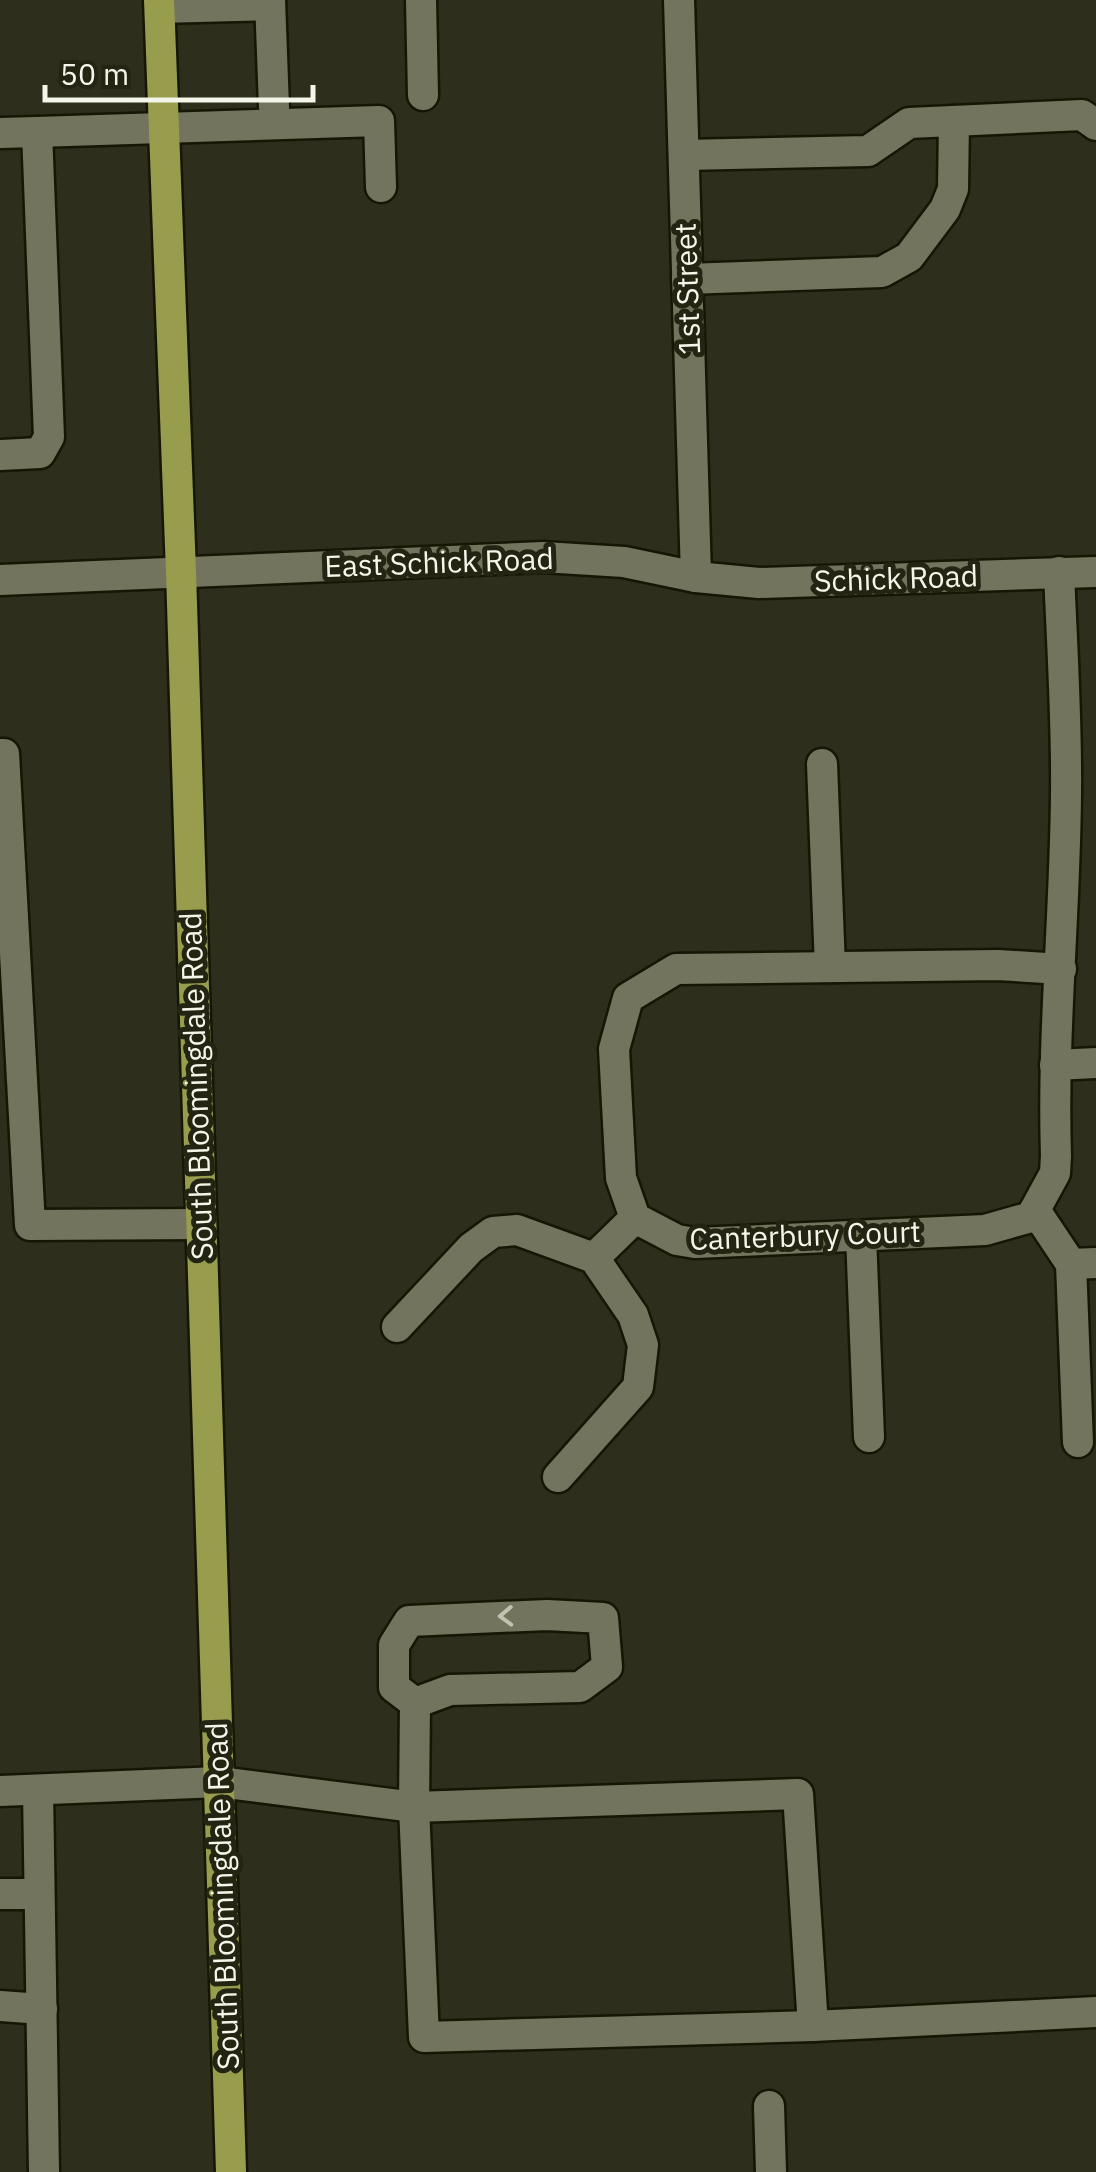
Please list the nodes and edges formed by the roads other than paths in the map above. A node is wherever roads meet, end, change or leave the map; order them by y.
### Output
1 (420, 0) edge
2 (679, 0) edge
3 (270, 3) edge
4 (159, 4) edge
5 (424, 95) dead end
6 (274, 107) dead end
7 (954, 121) junction
8 (1096, 125) edge
9 (164, 126) junction
10 (37, 132) junction
11 (0, 133) edge
12 (684, 155) junction
13 (382, 187) dead end
14 (687, 279) junction
15 (0, 455) edge
16 (181, 572) junction
17 (1059, 572) junction
18 (1096, 572) edge
19 (696, 577) junction
20 (0, 580) edge
21 (0, 754) edge
22 (822, 764) dead end
23 (830, 968) junction
24 (1061, 969) junction
25 (1096, 1063) edge
26 (1055, 1065) junction
27 (1035, 1210) junction
28 (635, 1218) junction
29 (201, 1224) junction
30 (15, 1225) edge
31 (860, 1236) junction
32 (594, 1258) junction
33 (1084, 1264) edge
34 (397, 1328) dead end
35 (870, 1437) dead end
36 (1078, 1442) dead end
37 (558, 1477) dead end
38 (415, 1704) junction
39 (219, 1782) junction
40 (38, 1790) junction
41 (0, 1791) edge
42 (414, 1807) junction
43 (0, 1894) edge
44 (39, 1894) junction
45 (0, 2006) edge
46 (42, 2009) junction
47 (1096, 2012) edge
48 (813, 2026) junction
49 (768, 2106) dead end
50 (44, 2172) edge
51 (231, 2172) edge
52 (772, 2172) edge

1 - 5 street
2 - 12 street, 1st Street
3 - 4 street
3 - 6 street
4 - 9 main road, South Bloomingdale Road
7 - 8 street
7 - 12 street
7 - 14 street
9 - 10 street
9 - 13 street
9 - 16 main road, South Bloomingdale Road
10 - 11 street
10 - 15 street
12 - 14 street, 1st Street
14 - 19 street, 1st Street
16 - 19 street, East Schick Road
16 - 20 street, East Schick Road
16 - 29 main road, South Bloomingdale Road
17 - 18 street, Schick Road
17 - 19 street, Schick Road
17 - 24 street
21 - 30 street
22 - 23 street
23 - 24 street
23 - 28 street
24 - 26 street
25 - 26 street
26 - 27 street
27 - 31 street, Canterbury Court
27 - 33 street
28 - 31 street, Canterbury Court
28 - 32 street
29 - 30 street
29 - 39 main road, South Bloomingdale Road
31 - 35 street
32 - 34 street
32 - 37 street
33 - 36 street
38 -> 38 street
38 - 42 street
39 - 40 street
39 - 42 street
39 - 51 main road, South Bloomingdale Road
40 - 41 street
40 - 44 street
42 - 48 street
42 - 48 street
43 - 44 street
44 - 46 street
45 - 46 street
46 - 50 street
47 - 48 street
49 - 52 street

